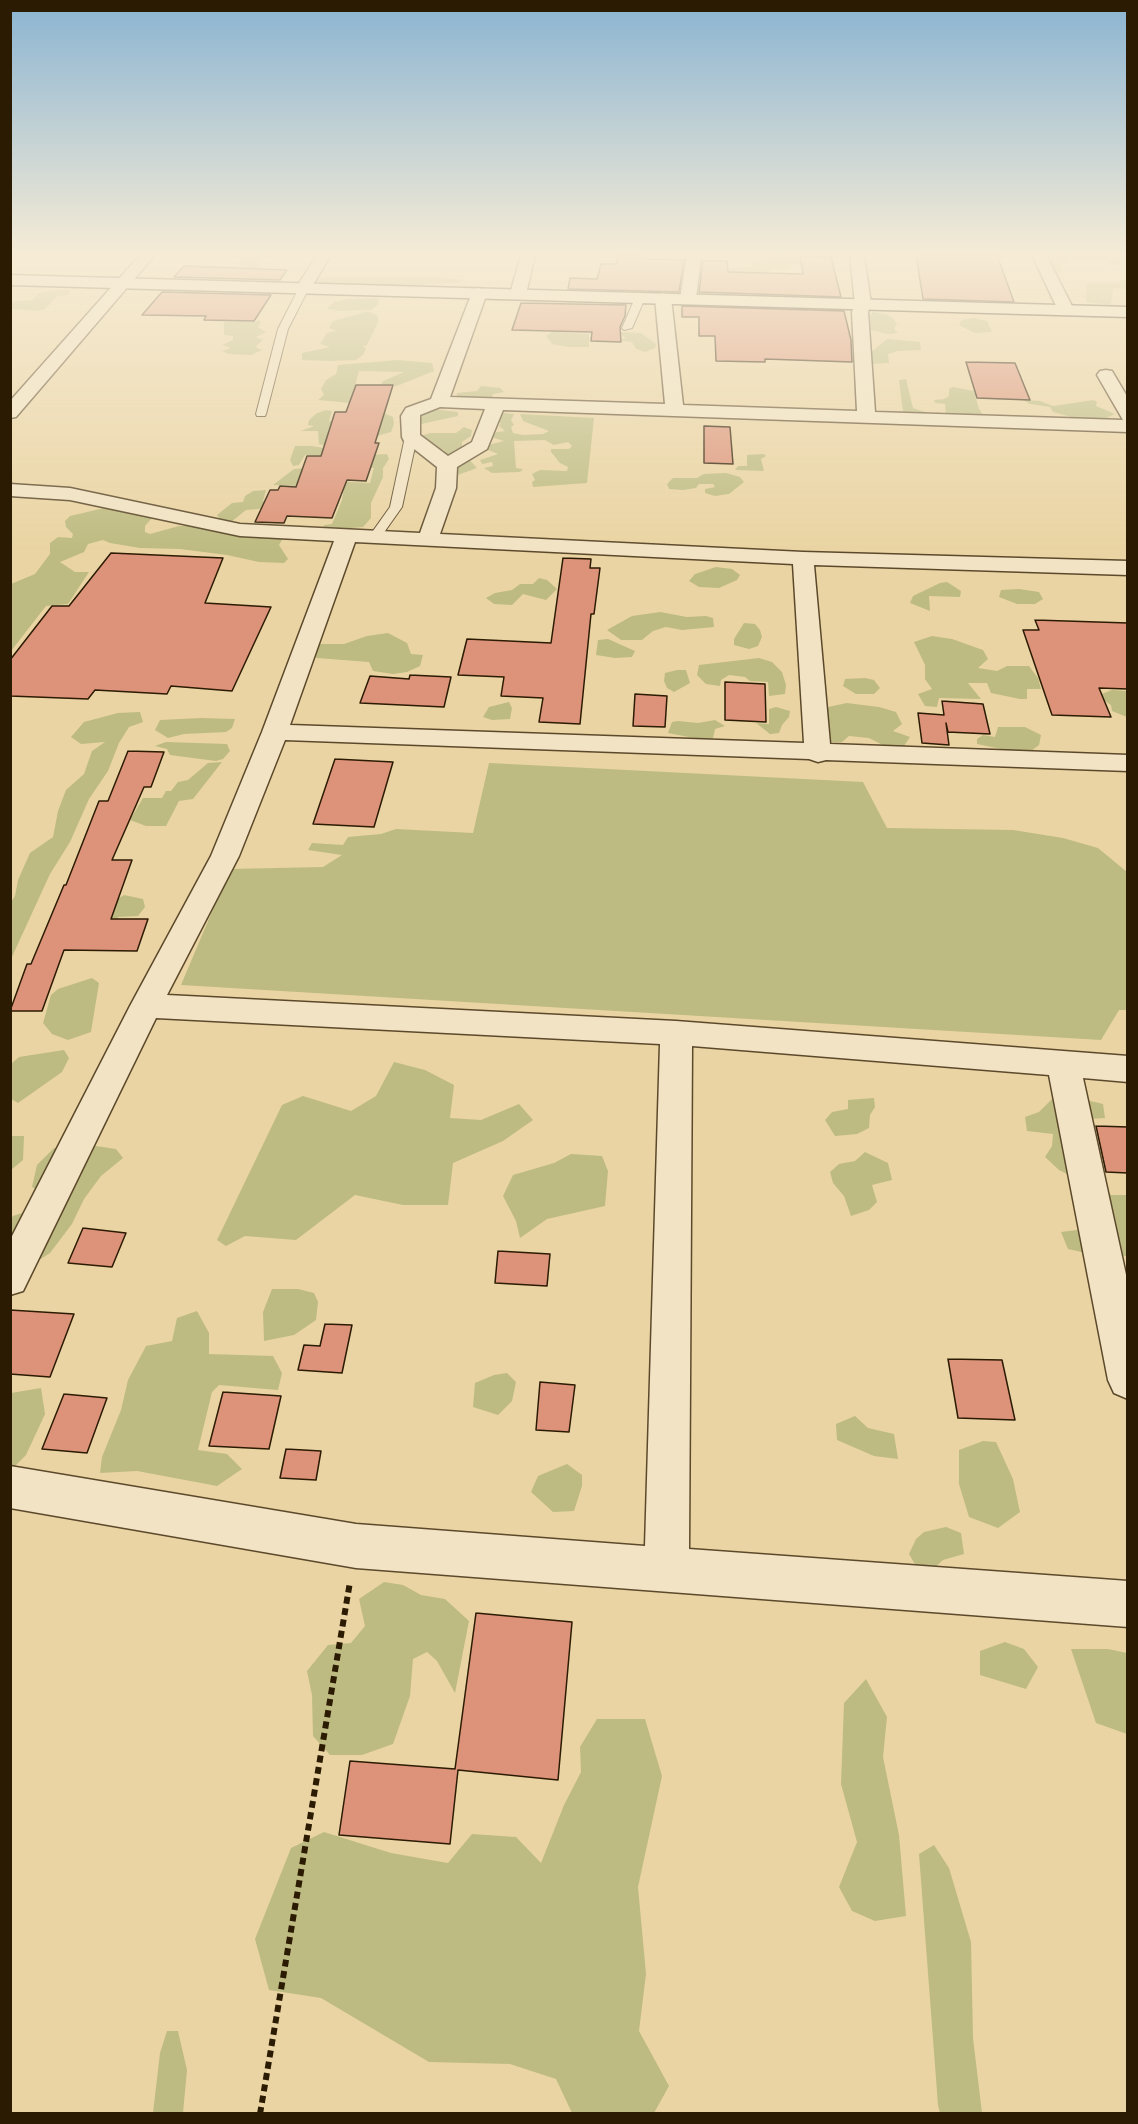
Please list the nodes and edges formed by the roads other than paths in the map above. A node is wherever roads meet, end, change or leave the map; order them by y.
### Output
1 (62, 354) edge
2 (277, 354) edge
3 (456, 354) edge
4 (669, 354) edge
5 (862, 354) edge
6 (1106, 375) dead end
7 (439, 402) junction
8 (496, 405) junction
9 (675, 411) junction
10 (10, 413) edge
11 (261, 414) dead end
12 (866, 416) junction
13 (1128, 416) edge
14 (1128, 426) edge
15 (411, 437) junction
16 (447, 465) junction
17 (10, 490) edge
18 (360, 537) junction
19 (428, 539) junction
20 (803, 558) junction
21 (1128, 568) edge
22 (275, 732) junction
23 (818, 754) junction
24 (1128, 763) edge
25 (146, 1006) junction
26 (676, 1033) junction
27 (1064, 1065) junction
28 (1128, 1069) edge
29 (10, 1279) edge
30 (1128, 1380) edge
31 (10, 1487) edge
32 (667, 1570) junction
33 (1128, 1604) edge

1 - 10 street
2 - 11 lane
3 - 7 street
4 - 9 street
5 - 12 street
6 - 13 street
7 - 8 street
7 - 15 street
8 - 9 street
8 - 16 street
9 - 12 street
12 - 14 street
15 - 16 street
15 - 18 lane
16 - 19 street
17 - 18 street
18 - 19 street
18 - 22 street
19 - 20 street
20 - 21 street
20 - 23 street
22 - 23 street
22 - 25 street
23 - 24 street
25 - 26 street
25 - 29 street
26 - 27 street
26 - 32 street
27 - 28 street
27 - 30 street
31 - 32 street
32 - 33 street

